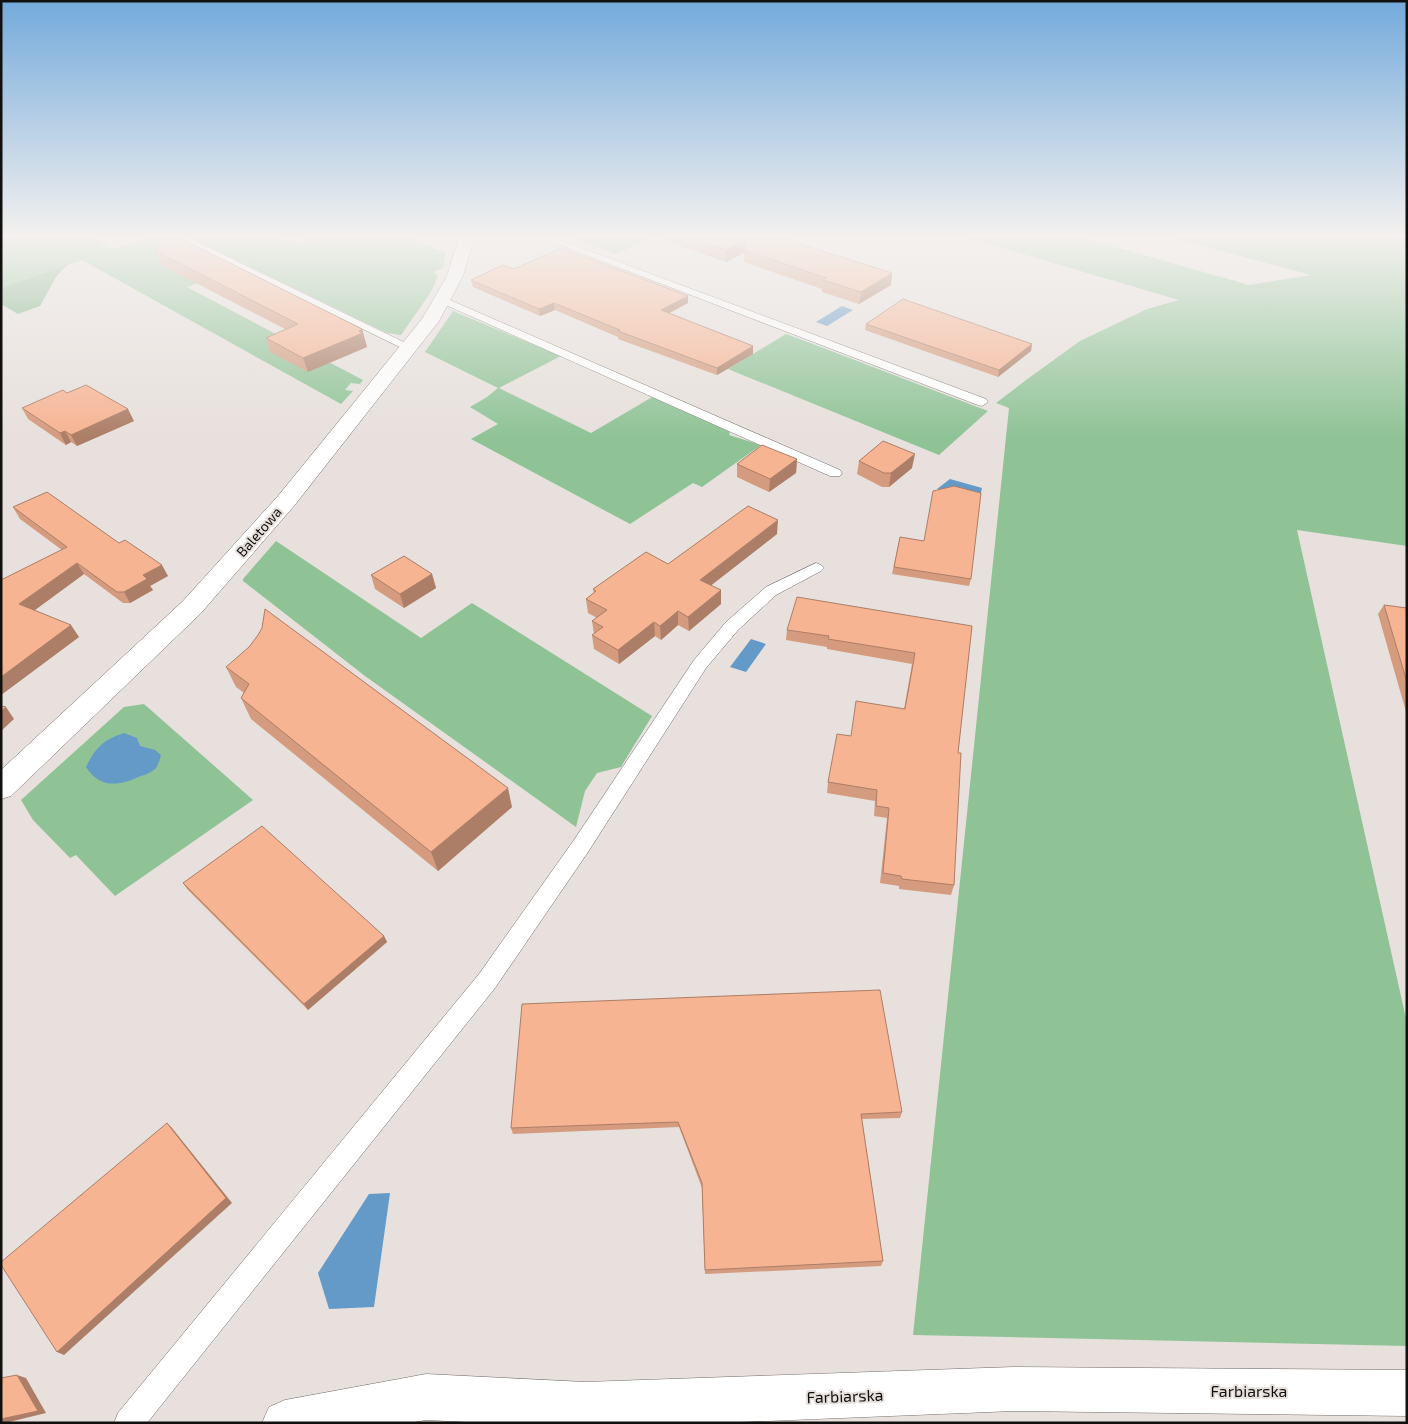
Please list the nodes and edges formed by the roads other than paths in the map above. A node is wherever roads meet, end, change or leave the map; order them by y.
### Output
1 (320, 304) edge
2 (440, 304) edge
3 (453, 304) edge
4 (723, 304) edge
5 (410, 348) junction
6 (982, 402) dead end
7 (835, 472) dead end
8 (816, 568) dead end
9 (1, 788) edge
10 (1407, 1393) edge
11 (580, 1414) edge
12 (128, 1423) edge
13 (285, 1423) edge

1 - 5 lane
2 - 5 street, Baletowa
3 - 7 lane
4 - 6 lane
5 - 9 street, Baletowa
8 - 12 lane
10 - 11 street, Farbiarska
11 - 13 street, Farbiarska

